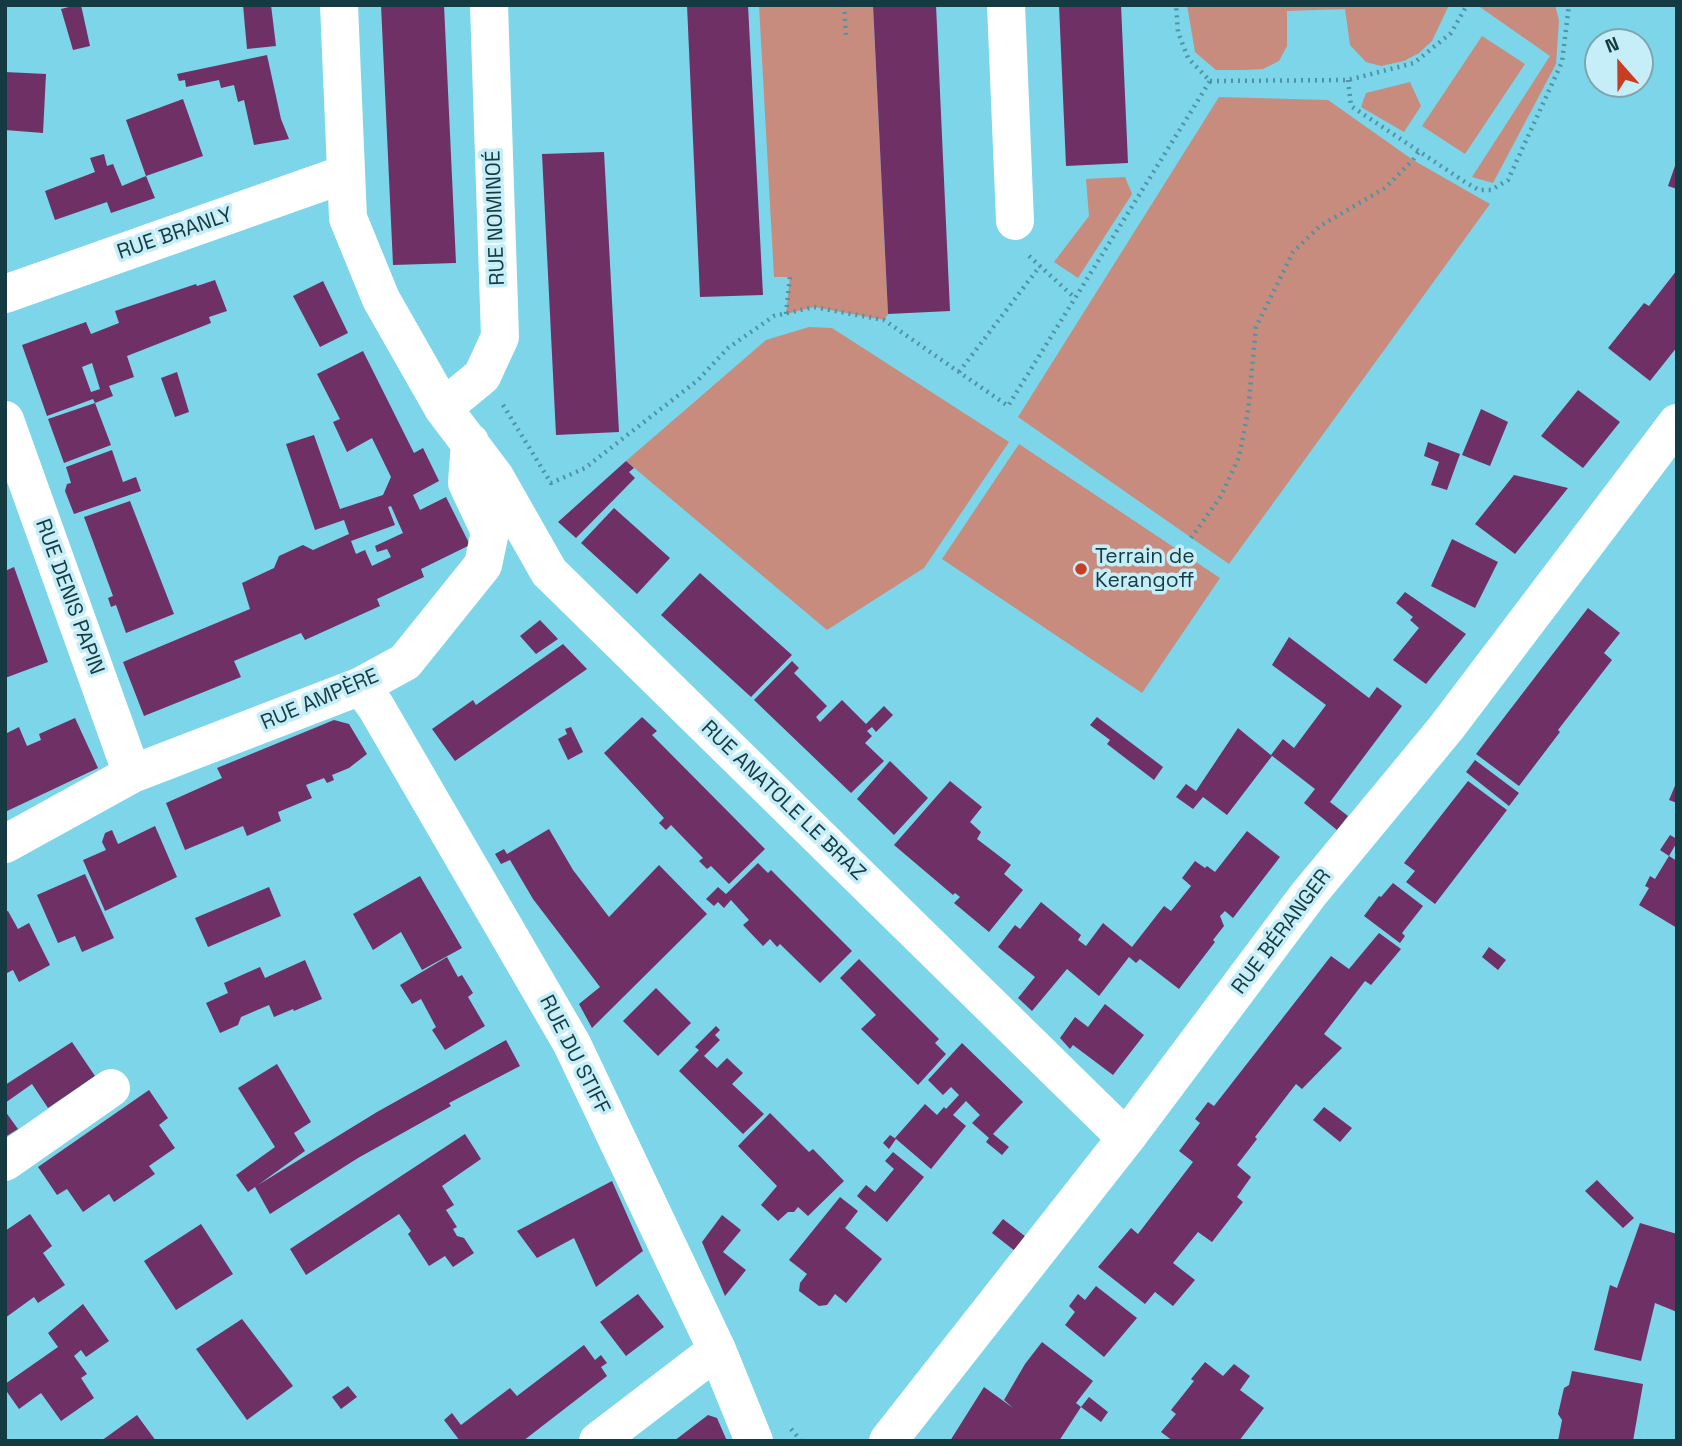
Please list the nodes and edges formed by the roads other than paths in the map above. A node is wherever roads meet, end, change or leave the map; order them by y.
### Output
1 (340, 5) edge
2 (489, 5) edge
3 (1006, 5) edge
4 (345, 174) junction
5 (1015, 221) road end
6 (5, 294) edge
7 (443, 408) junction
8 (5, 420) edge
9 (1677, 423) edge
10 (470, 442) junction
11 (361, 686) junction
12 (132, 774) junction
13 (5, 844) edge
14 (111, 1088) dead end
15 (1126, 1138) junction
16 (5, 1162) edge
17 (717, 1350) junction
18 (598, 1441) edge
19 (754, 1441) edge
20 (888, 1441) edge

1 - 4 street, RUE ANATOLE LE BRAZ
2 - 7 street, RUE NOMINOÉ
3 - 5 street
4 - 6 street, RUE BRANLY
4 - 7 street, RUE ANATOLE LE BRAZ
7 - 10 street, RUE ANATOLE LE BRAZ
8 - 12 street, RUE DENIS PAPIN
9 - 15 street, RUE BÉRANGER
10 - 11 street, RUE AMPÈRE
10 - 15 street, RUE ANATOLE LE BRAZ
11 - 12 street, RUE AMPÈRE
11 - 17 street, RUE DU STIFF
12 - 13 street, RUE AMPÈRE
14 - 16 street
15 - 20 street, RUE BÉRANGER
17 - 18 street
17 - 19 street, RUE DU STIFF

